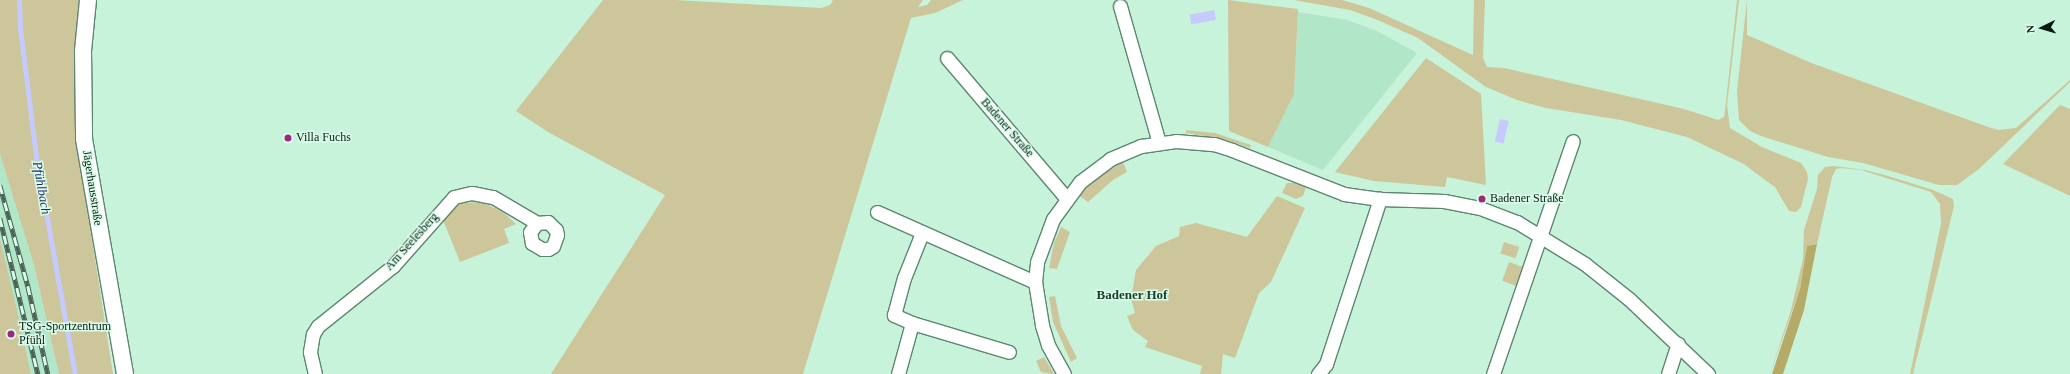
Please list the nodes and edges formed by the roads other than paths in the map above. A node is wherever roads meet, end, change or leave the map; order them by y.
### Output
1 (88, 0) edge
2 (1120, 6) dead end
3 (947, 58) dead end
4 (1573, 141) dead end
5 (1159, 143) junction
6 (1066, 198) junction
7 (1380, 199) junction
8 (877, 212) dead end
9 (537, 223) dead end
10 (922, 232) junction
11 (1539, 235) junction
12 (1035, 282) junction
13 (912, 323) junction
14 (1678, 344) junction
15 (1009, 352) dead end
16 (125, 374) edge
17 (315, 374) edge
18 (898, 374) edge
19 (1064, 374) edge
20 (1318, 374) edge
21 (1493, 374) edge
22 (1668, 374) edge
23 (1708, 374) edge

1 - 16 street, Jägerhausstraße
2 - 5 street
3 - 6 street, Badener Straße
4 - 11 street
5 - 6 street
5 - 7 street
6 - 12 street
7 - 11 street
7 - 20 street
8 - 10 street
9 - 17 street, Am Seelesberg
10 - 12 street
10 - 13 street
11 - 14 street
11 - 21 street
12 - 19 street
13 - 15 street
13 - 18 street
14 - 22 street
14 - 23 street

